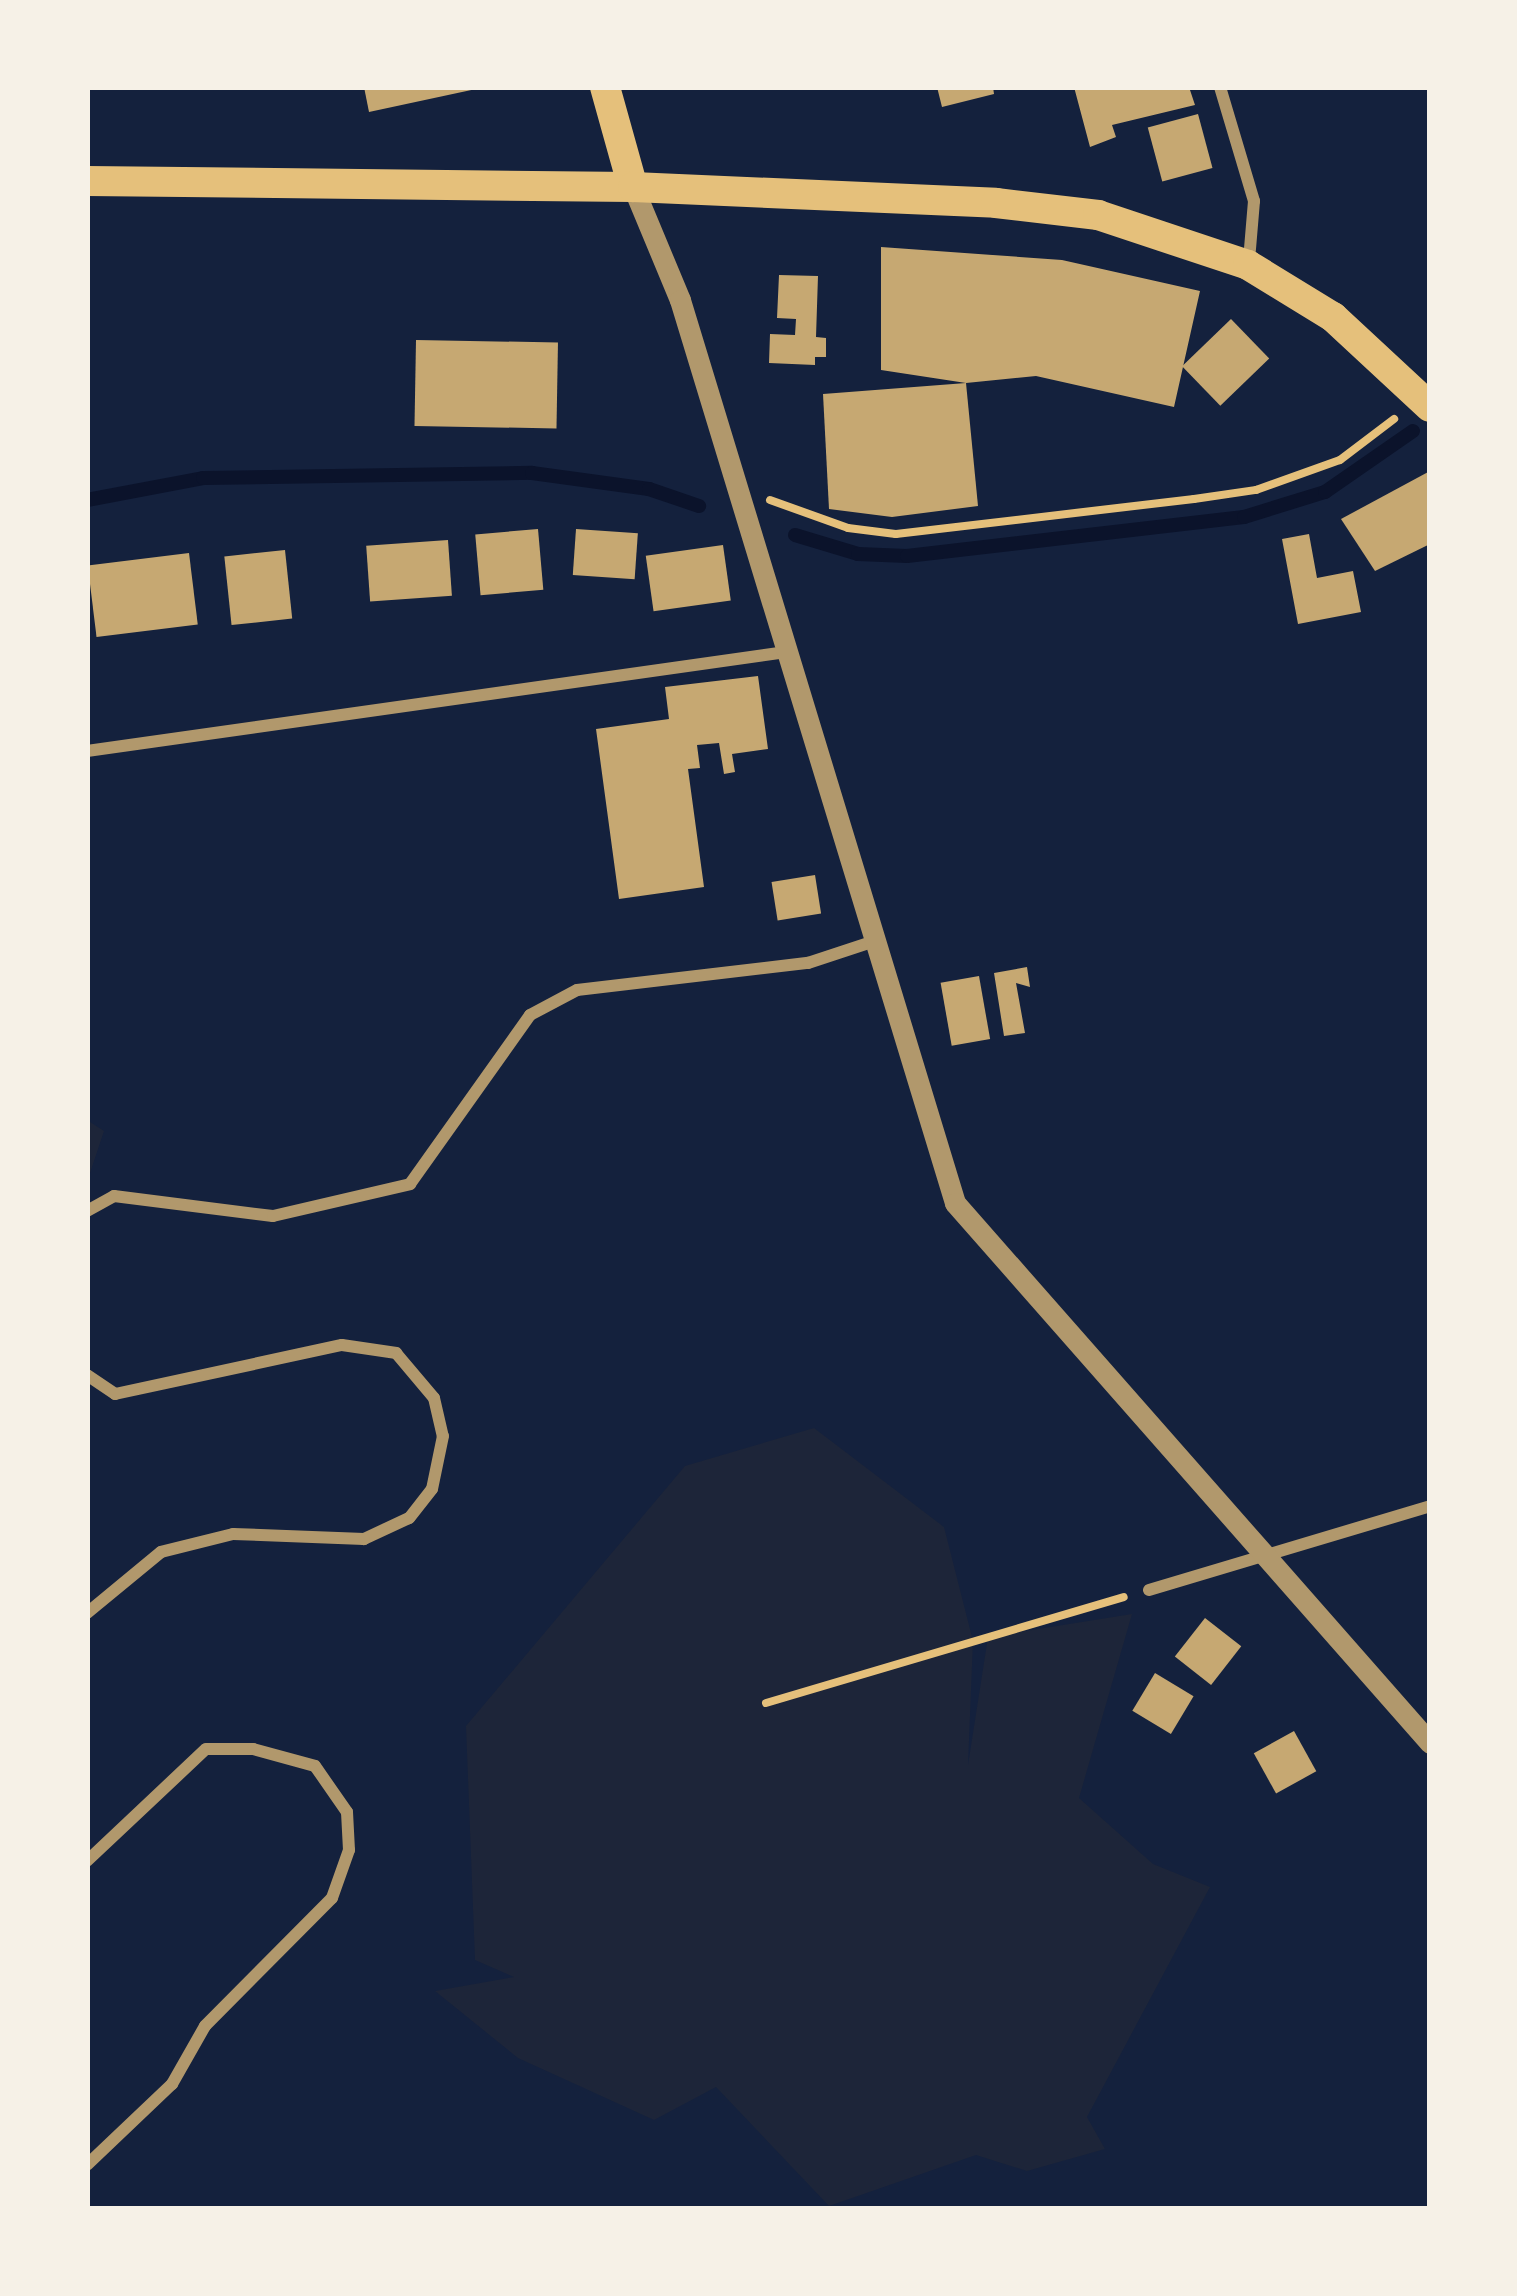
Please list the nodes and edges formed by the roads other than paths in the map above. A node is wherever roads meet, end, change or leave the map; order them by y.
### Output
1 (605, 87) edge
2 (1220, 87) edge
3 (87, 182) edge
4 (633, 187) junction
5 (1248, 265) junction
6 (1426, 403) edge
7 (786, 652) junction
8 (87, 751) edge
9 (875, 941) junction
10 (87, 1211) edge
11 (87, 1376) edge
12 (1430, 1506) edge
13 (1262, 1559) junction
14 (1149, 1590) road end
15 (87, 1613) edge
16 (1430, 1743) edge
17 (87, 1861) edge
18 (87, 2165) edge

1 - 4 main road
2 - 5 street
3 - 4 main road
4 - 5 main road
4 - 7 street
5 - 6 main road
7 - 8 street
7 - 9 street
9 - 10 street
9 - 13 street
11 - 15 street
12 - 13 street
13 - 14 street
13 - 16 street
17 - 18 street

